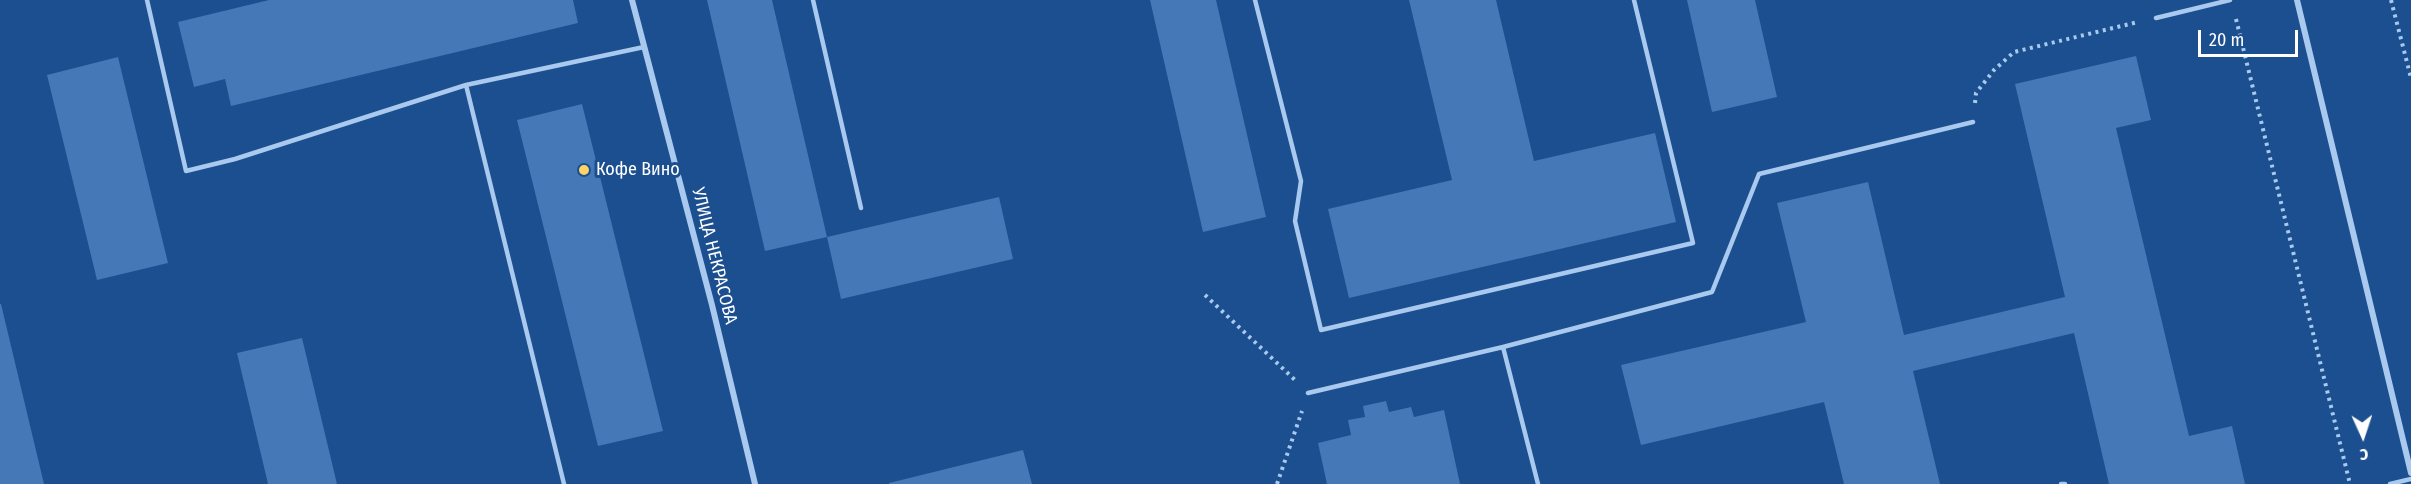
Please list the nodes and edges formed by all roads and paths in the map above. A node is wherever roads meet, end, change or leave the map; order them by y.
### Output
1 (147, 0) edge
2 (632, 0) edge
3 (813, 0) edge
4 (1255, 0) edge
5 (1634, 0) edge
6 (2230, 0) edge
7 (2297, 0) edge
8 (2391, 0) edge
9 (2234, 12) dead end
10 (2156, 18) joint
11 (644, 47) junction
12 (2409, 63) edge
13 (2411, 78) edge
14 (466, 85) junction
15 (1973, 122) joint
16 (861, 208) dead end
17 (1205, 295) dead end
18 (1503, 348) junction
19 (1308, 393) junction
20 (2411, 473) edge
21 (2411, 479) edge
22 (564, 484) edge
23 (755, 484) edge
24 (1277, 484) edge
25 (1538, 484) edge
26 (2350, 484) edge
27 (2390, 484) edge

1 - 14 lane
2 - 11 street, УЛИЦА НЕКРАСОВА
3 - 16 lane
4 - 5 lane
6 - 10 lane
7 - 20 street
8 - 12 path
9 - 26 path
10 - 15 path
11 - 14 lane
11 - 23 street, УЛИЦА НЕКРАСОВА
12 - 13 path
14 - 22 lane
15 - 18 lane
17 - 19 path
18 - 19 lane
18 - 25 lane
19 - 24 path
21 - 27 lane

